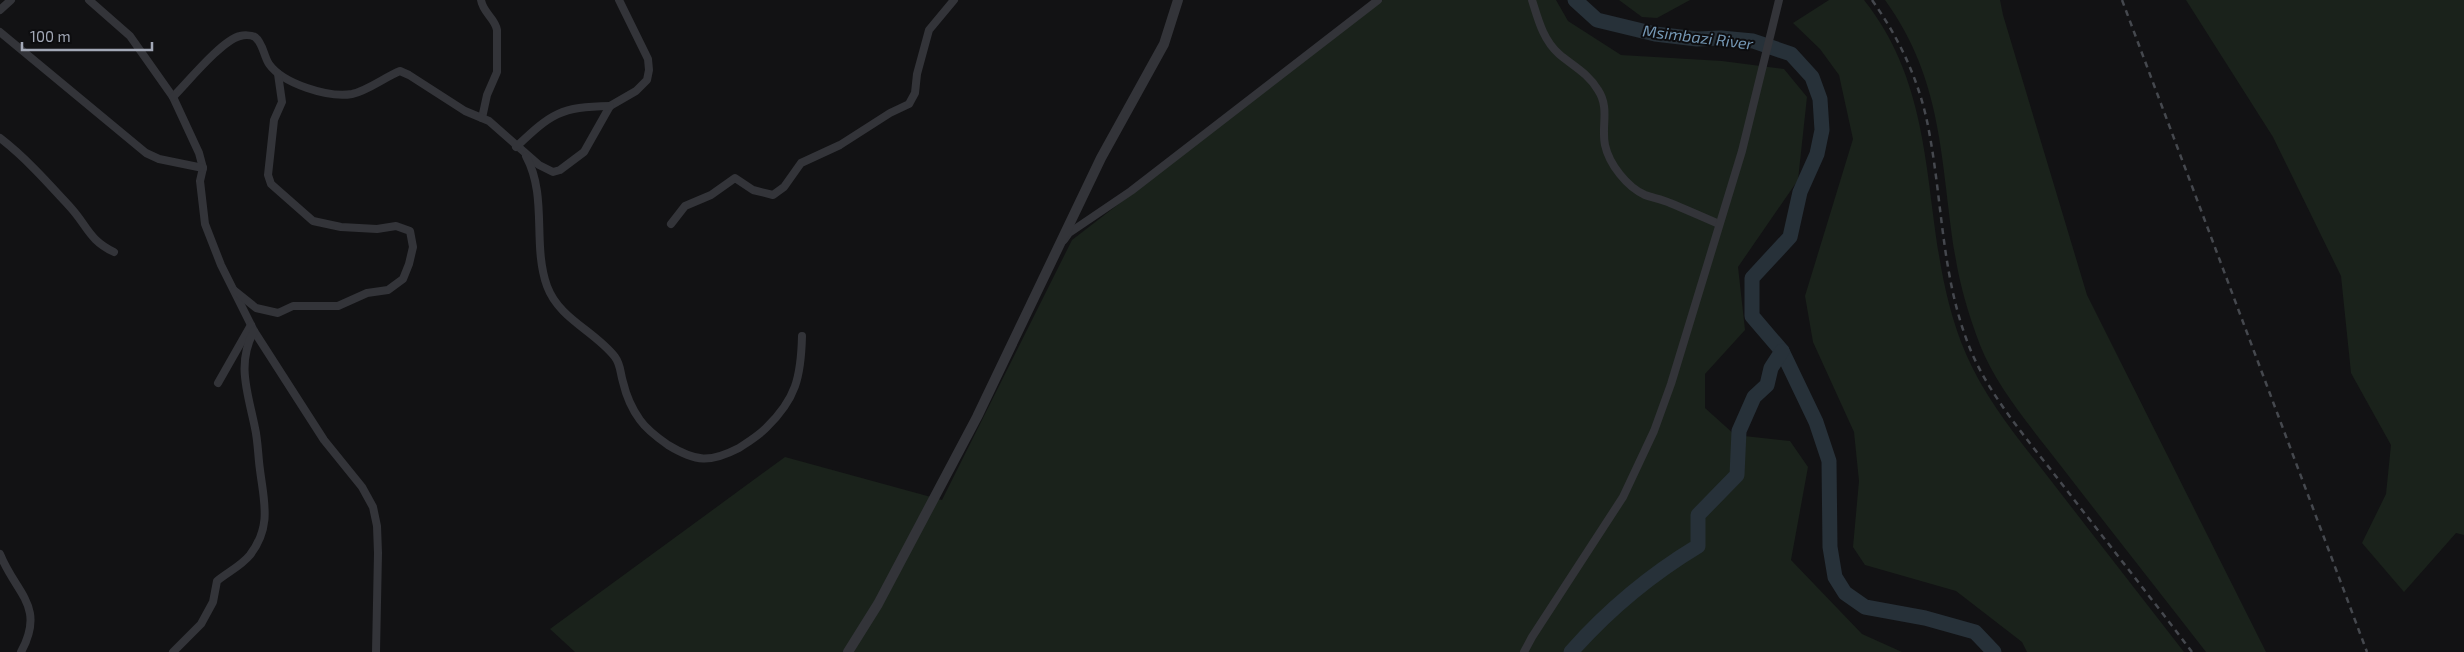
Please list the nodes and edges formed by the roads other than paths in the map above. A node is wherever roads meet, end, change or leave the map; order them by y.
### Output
1 (11, 0) edge
2 (89, 0) edge
3 (481, 0) edge
4 (619, 0) edge
5 (954, 0) edge
6 (1178, 0) edge
7 (1378, 0) edge
8 (1532, 0) edge
9 (1779, 0) edge
10 (0, 10) edge
11 (0, 32) edge
12 (278, 74) junction
13 (173, 97) junction
14 (610, 106) junction
15 (482, 118) junction
16 (0, 138) edge
17 (516, 147) junction
18 (525, 154) junction
19 (203, 168) junction
20 (670, 224) dead end
21 (1720, 224) junction
22 (1062, 242) junction
23 (114, 252) dead end
24 (234, 290) junction
25 (253, 328) junction
26 (802, 336) dead end
27 (218, 383) dead end
28 (0, 554) edge
29 (21, 652) edge
30 (173, 652) edge
31 (376, 652) edge
32 (848, 652) edge
33 (1524, 652) edge

1 - 10 street
2 - 13 street
3 - 15 street
4 - 14 street
5 - 20 street
6 - 22 street
7 - 22 street
8 - 21 street
9 - 21 street
11 - 19 street
12 - 13 street
12 - 15 street
12 - 24 street
13 - 19 street
14 - 17 street
14 - 18 street
15 - 17 street
16 - 23 street
17 - 18 street
18 - 26 street
19 - 24 street
21 - 33 street
22 - 32 street
24 - 25 street
25 - 27 street
25 - 30 street
25 - 31 street
28 - 29 street

